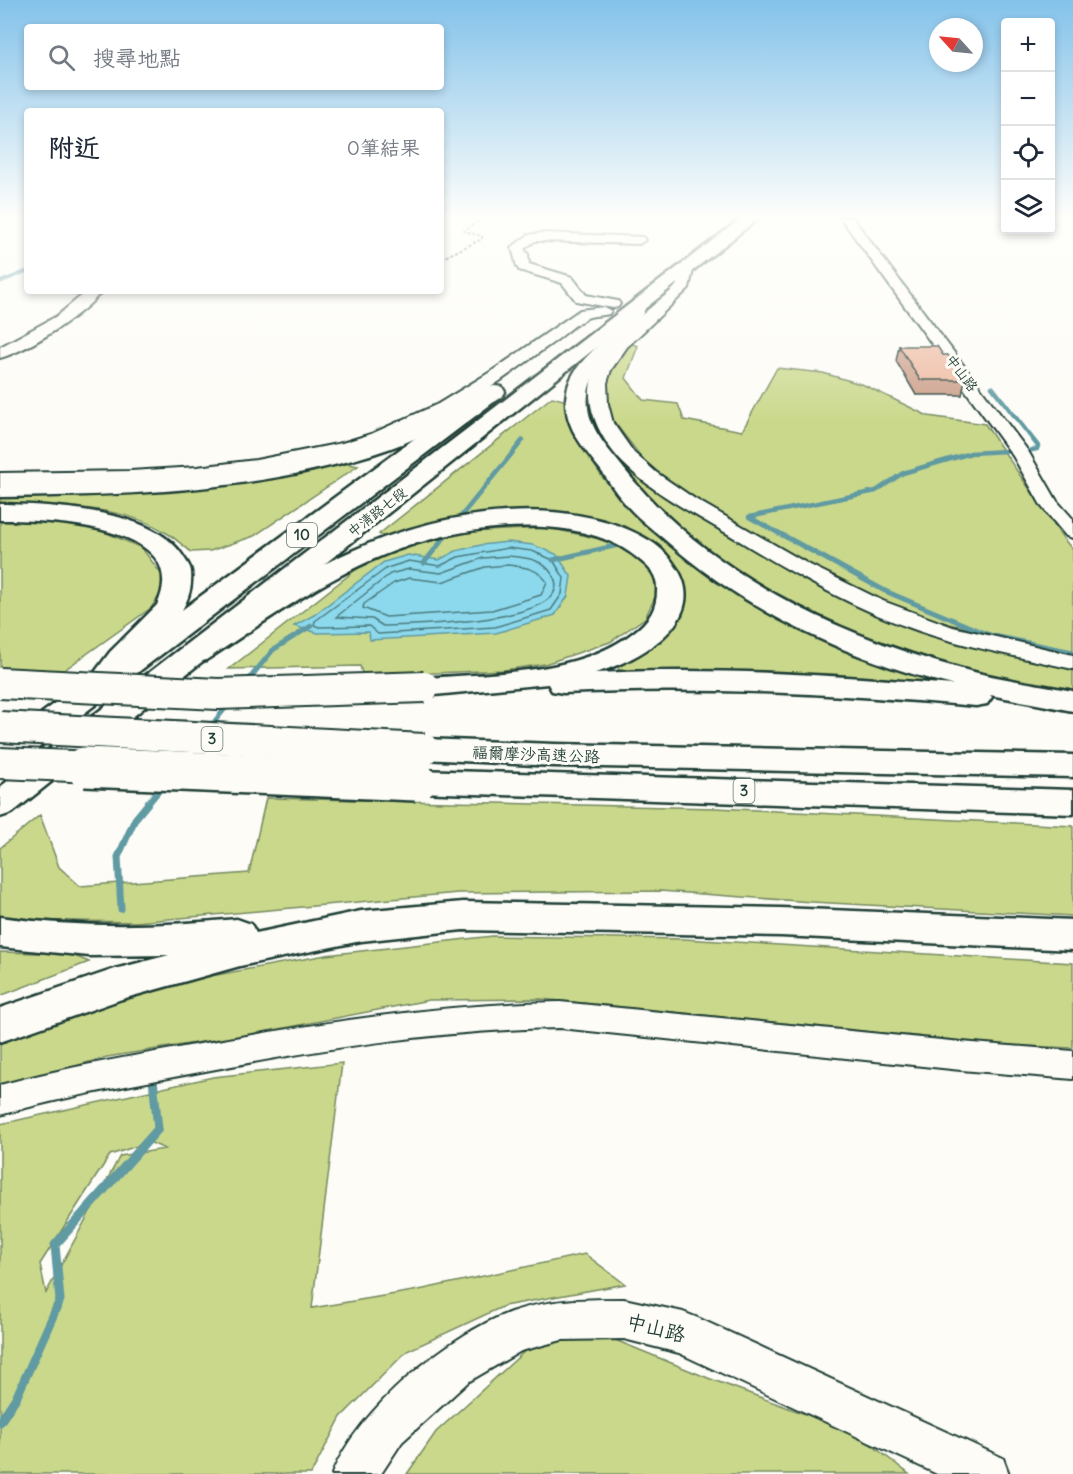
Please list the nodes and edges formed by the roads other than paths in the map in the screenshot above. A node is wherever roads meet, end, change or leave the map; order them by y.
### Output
1 (572, 286) edge
2 (646, 286) edge
3 (658, 286) edge
4 (683, 286) edge
5 (897, 286) edge
6 (92, 294) edge
7 (618, 308) junction
8 (0, 353) edge
9 (494, 392) junction
10 (0, 479) edge
11 (0, 490) edge
12 (0, 512) edge
13 (1073, 532) edge
14 (195, 654) junction
15 (1073, 662) edge
16 (0, 683) edge
17 (424, 687) junction
18 (99, 688) junction
19 (1073, 701) edge
20 (1073, 710) edge
21 (0, 727) edge
22 (0, 762) edge
23 (420, 765) junction
24 (1073, 766) edge
25 (1073, 802) edge
26 (0, 805) edge
27 (361, 926) junction
28 (0, 932) edge
29 (1073, 935) edge
30 (0, 1024) edge
31 (1073, 1065) edge
32 (0, 1100) edge
33 (354, 1474) edge
34 (987, 1474) edge

1 - 7 street
2 - 7 main road, 中清路七段 / 10
3 - 7 main road, 中清路七段 / 10
4 - 15 street
5 - 13 street, 中山路
6 - 8 street
7 - 9 main road, 中清路七段 / 10
7 - 10 street
7 - 14 main road, 中清路七段 / 10
7 - 19 main road
9 - 11 main road
9 - 18 main road, 中清路七段 / 10
12 - 18 main road
14 - 17 main road
14 - 26 main road, 中清路七段 / 10
16 - 17 main road, bridge
17 - 20 main road
18 - 22 main road, 中清路七段 / 10
21 - 23 main road, 福爾摩沙高速公路 / 3, bridge
22 - 23 main road, 福爾摩沙高速公路 / 3, bridge
23 - 24 main road, 福爾摩沙高速公路 / 3
23 - 25 main road, 福爾摩沙高速公路 / 3
27 - 28 main road
27 - 29 main road
27 - 30 main road
31 - 32 street
33 - 34 street, 中山路

